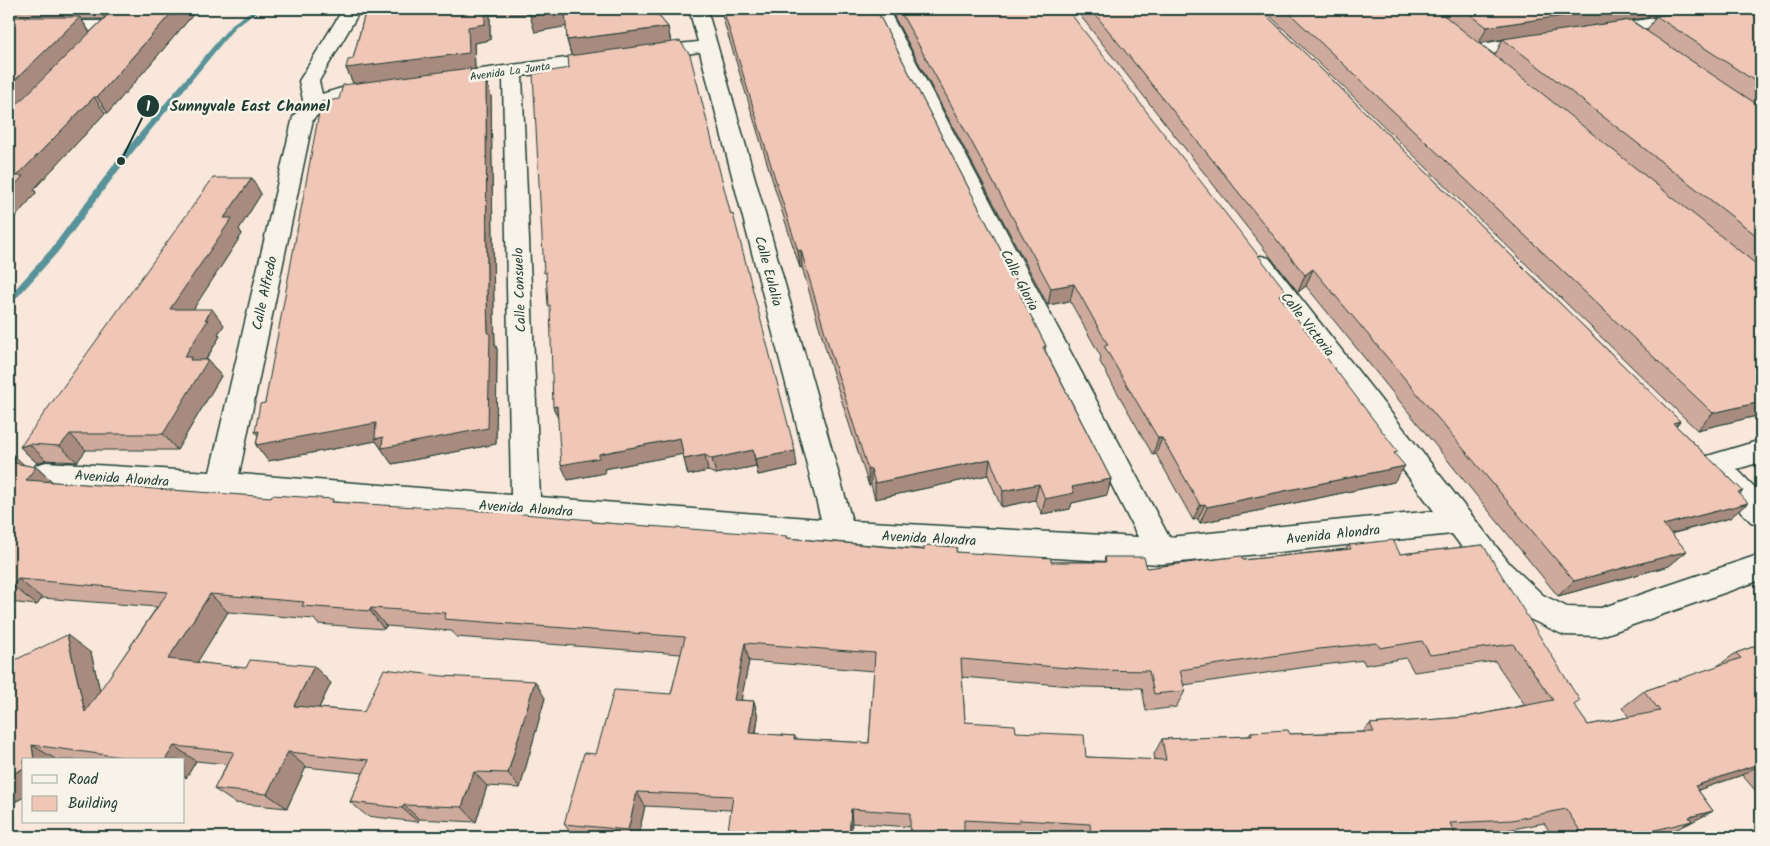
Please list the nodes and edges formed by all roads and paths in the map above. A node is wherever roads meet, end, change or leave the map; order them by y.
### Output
1 (352, 9) edge
2 (698, 9) edge
3 (879, 9) edge
4 (1751, 9) edge
5 (9, 26) edge
6 (1624, 28) junction
7 (1587, 34) edge
8 (1550, 39) edge
9 (1649, 45) edge
10 (91, 46) edge
11 (708, 46) junction
12 (1498, 70) edge
13 (512, 71) junction
14 (314, 105) junction
15 (1250, 249) edge
16 (1761, 451) edge
17 (46, 473) dead end
18 (222, 484) junction
19 (526, 508) junction
20 (1761, 513) edge
21 (1459, 521) junction
22 (840, 533) junction
23 (1160, 551) junction
24 (1761, 567) edge

1 - 14 street
2 - 11 street, Calle Eulalia
3 - 23 street, Calle Gloria
4 - 6 street
5 - 10 street
6 - 7 street
6 - 9 street
8 - 12 street
11 - 13 street, Avenida La Junta
11 - 22 street, Calle Eulalia
13 - 14 street, Avenida La Junta
13 - 19 street, Calle Consuelo
14 - 18 street, Calle Alfredo
15 - 21 street, Calle Victoria
16 - 20 street
17 - 18 street, Avenida Alondra
18 - 19 street, Avenida Alondra
19 - 22 street, Avenida Alondra
21 - 23 street, Avenida Alondra
21 - 24 street
22 - 23 street, Avenida Alondra

